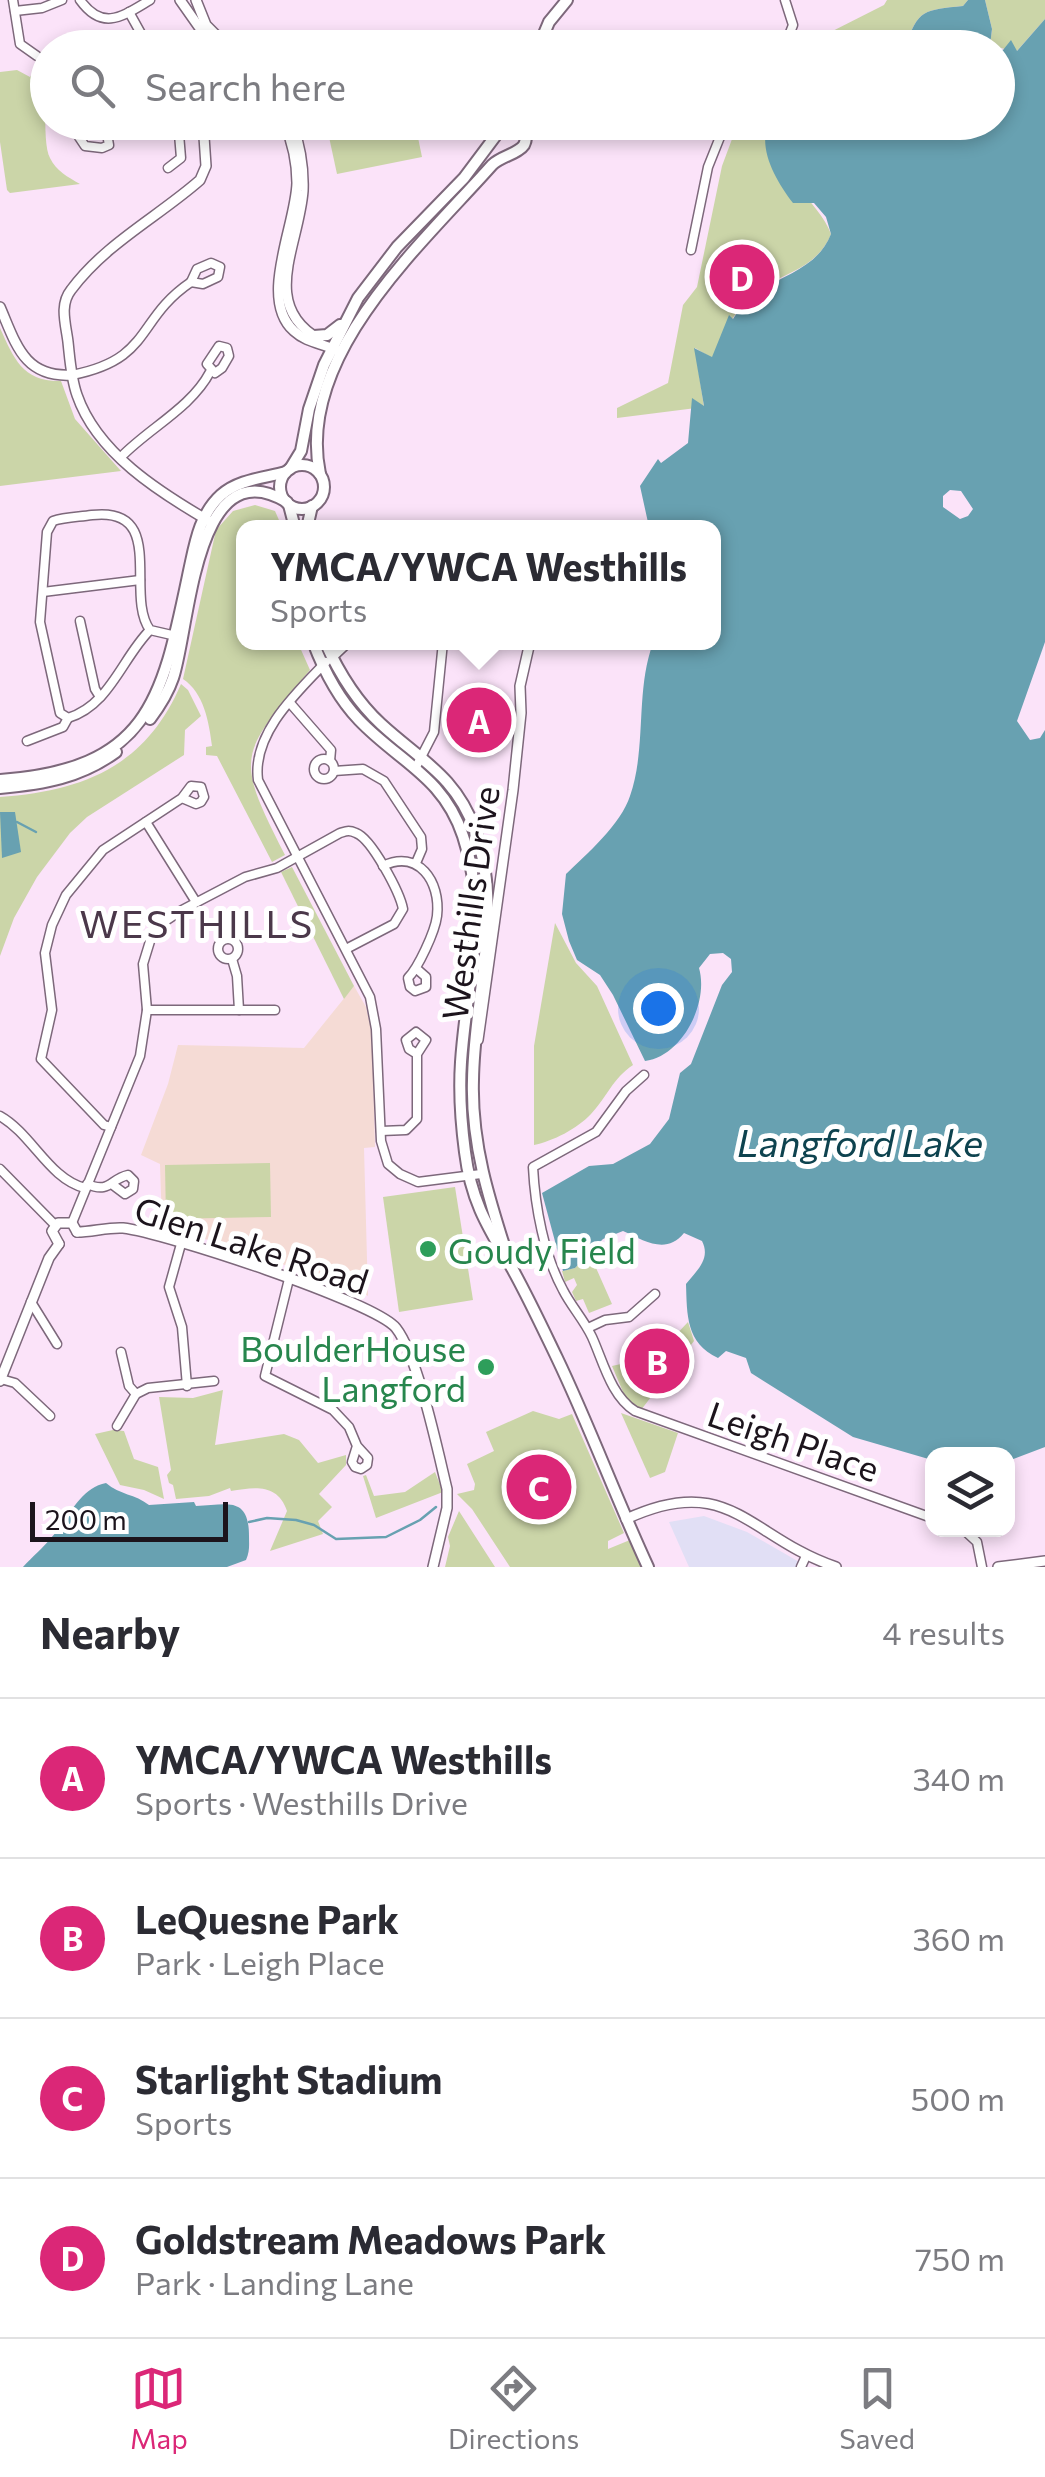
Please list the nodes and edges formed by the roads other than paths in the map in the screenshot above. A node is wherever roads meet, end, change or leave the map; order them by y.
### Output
1 (14, 0) edge
2 (62, 0) edge
3 (80, 0) edge
4 (150, 0) edge
5 (180, 0) edge
6 (196, 0) edge
7 (566, 0) edge
8 (785, 0) edge
9 (15, 12) junction
10 (129, 12) junction
11 (140, 30) edge
12 (202, 30) edge
13 (210, 30) edge
14 (546, 30) edge
15 (791, 30) edge
16 (30, 51) edge
17 (180, 140) edge
18 (204, 140) edge
19 (292, 140) edge
20 (295, 140) edge
21 (492, 140) edge
22 (498, 140) edge
23 (523, 140) edge
24 (719, 140) edge
25 (511, 152) junction
26 (168, 168) dead end
27 (691, 250) dead end
28 (191, 282) dead end
29 (0, 307) edge
30 (344, 321) junction
31 (314, 336) junction
32 (328, 346) junction
33 (343, 353) junction
34 (210, 372) dead end
35 (72, 375) junction
36 (121, 457) junction
37 (288, 471) junction
38 (320, 474) junction
39 (288, 503) junction
40 (312, 506) junction
41 (207, 520) junction
42 (293, 520) edge
43 (309, 520) edge
44 (140, 580) junction
45 (43, 592) junction
46 (80, 621) dead end
47 (150, 630) junction
48 (179, 637) junction
49 (316, 650) edge
50 (329, 650) edge
51 (339, 650) edge
52 (444, 650) edge
53 (528, 650) edge
54 (332, 657) junction
55 (322, 666) junction
56 (100, 697) junction
57 (290, 704) junction
58 (68, 718) junction
59 (28, 741) dead end
60 (330, 761) junction
61 (419, 762) junction
62 (334, 771) junction
63 (0, 780) edge
64 (0, 788) edge
65 (182, 798) dead end
66 (146, 822) junction
67 (296, 857) junction
68 (416, 863) junction
69 (383, 866) junction
70 (196, 902) junction
71 (346, 949) junction
72 (232, 958) dead end
73 (418, 970) dead end
74 (146, 1010) junction
75 (239, 1010) junction
76 (274, 1010) dead end
77 (474, 1052) junction
78 (416, 1054) dead end
79 (644, 1074) dead end
80 (0, 1116) edge
81 (111, 1127) junction
82 (380, 1132) junction
83 (0, 1169) edge
84 (482, 1174) junction
85 (468, 1176) junction
86 (86, 1186) junction
87 (113, 1186) dead end
88 (55, 1225) junction
89 (74, 1228) junction
90 (59, 1244) junction
91 (181, 1244) junction
92 (511, 1267) junction
93 (289, 1279) junction
94 (655, 1294) dead end
95 (31, 1302) junction
96 (588, 1328) junction
97 (56, 1344) dead end
98 (121, 1352) dead end
99 (0, 1380) edge
100 (214, 1382) dead end
101 (187, 1386) junction
102 (136, 1394) junction
103 (50, 1416) dead end
104 (117, 1426) dead end
105 (357, 1446) dead end
106 (925, 1515) edge
107 (626, 1519) junction
108 (972, 1537) edge
109 (806, 1556) junction
110 (1045, 1561) edge
111 (433, 1567) edge
112 (648, 1567) edge
113 (801, 1567) edge
114 (836, 1567) edge
115 (982, 1567) edge
116 (998, 1567) edge

1 - 9 street
2 - 9 street
3 - 10 street
4 - 10 street
5 - 12 street
6 - 13 street
7 - 14 main road
8 - 15 street
9 - 16 street
10 - 11 street
17 - 26 street
18 - 35 street
19 - 32 street
20 - 31 street
21 - 30 main road
22 - 25 main road
23 - 25 main road
24 - 27 street
25 - 33 main road
28 - 35 street
29 - 35 street
30 - 31 main road
30 - 32 main road
31 - 32 street
32 - 33 street
32 - 37 main road
33 - 38 main road
34 - 36 street
35 - 36 street
36 - 41 street
37 - 38 main road
37 - 39 main road
37 - 41 main road
38 - 40 main road
39 - 40 main road
39 - 41 main road
39 - 42 main road
40 - 43 main road
41 - 48 main road
44 - 45 street
44 - 45 street
44 - 47 street
45 - 58 street
46 - 56 street
47 - 48 street
47 - 56 street
48 - 63 main road
48 - 64 main road
49 - 55 main road
50 - 54 main road
51 - 54 street
52 - 61 street
53 - 77 street, Westhills Drive
54 - 55 street
54 - 61 main road
55 - 57 street
55 - 61 main road
56 - 58 street
57 - 60 street
57 - 67 street
58 - 59 street
60 - 62 street
60 - 62 street
61 - 77 main road
61 - 85 main road
62 - 68 street
65 - 66 street
66 - 70 street
66 - 81 street
67 - 69 street
67 - 70 street
67 - 71 street
68 - 69 street
68 - 73 street
69 - 71 street
70 - 74 street
71 - 82 street
72 - 75 street
74 - 75 street
74 - 81 street
75 - 76 street
77 - 84 main road
78 - 82 street
79 - 96 street, Leigh Place
80 - 86 street
81 - 86 street
82 - 85 street
83 - 88 street
84 - 85 street
84 - 92 main road
85 - 92 main road
86 - 87 street
86 - 89 street
88 - 89 street
88 - 90 street
89 - 90 street
89 - 91 street, Glen Lake Road
90 - 95 street
91 - 93 street, Glen Lake Road
91 - 101 street
92 - 107 main road
93 - 105 street
93 - 111 street, Glen Lake Road
94 - 96 street
95 - 97 street
95 - 99 street
96 - 106 street, Leigh Place
98 - 102 street
99 - 103 street
100 - 101 street
101 - 102 street
102 - 104 street
107 - 109 street
107 - 112 main road
108 - 115 street
109 - 113 street
109 - 114 street
110 - 116 street

